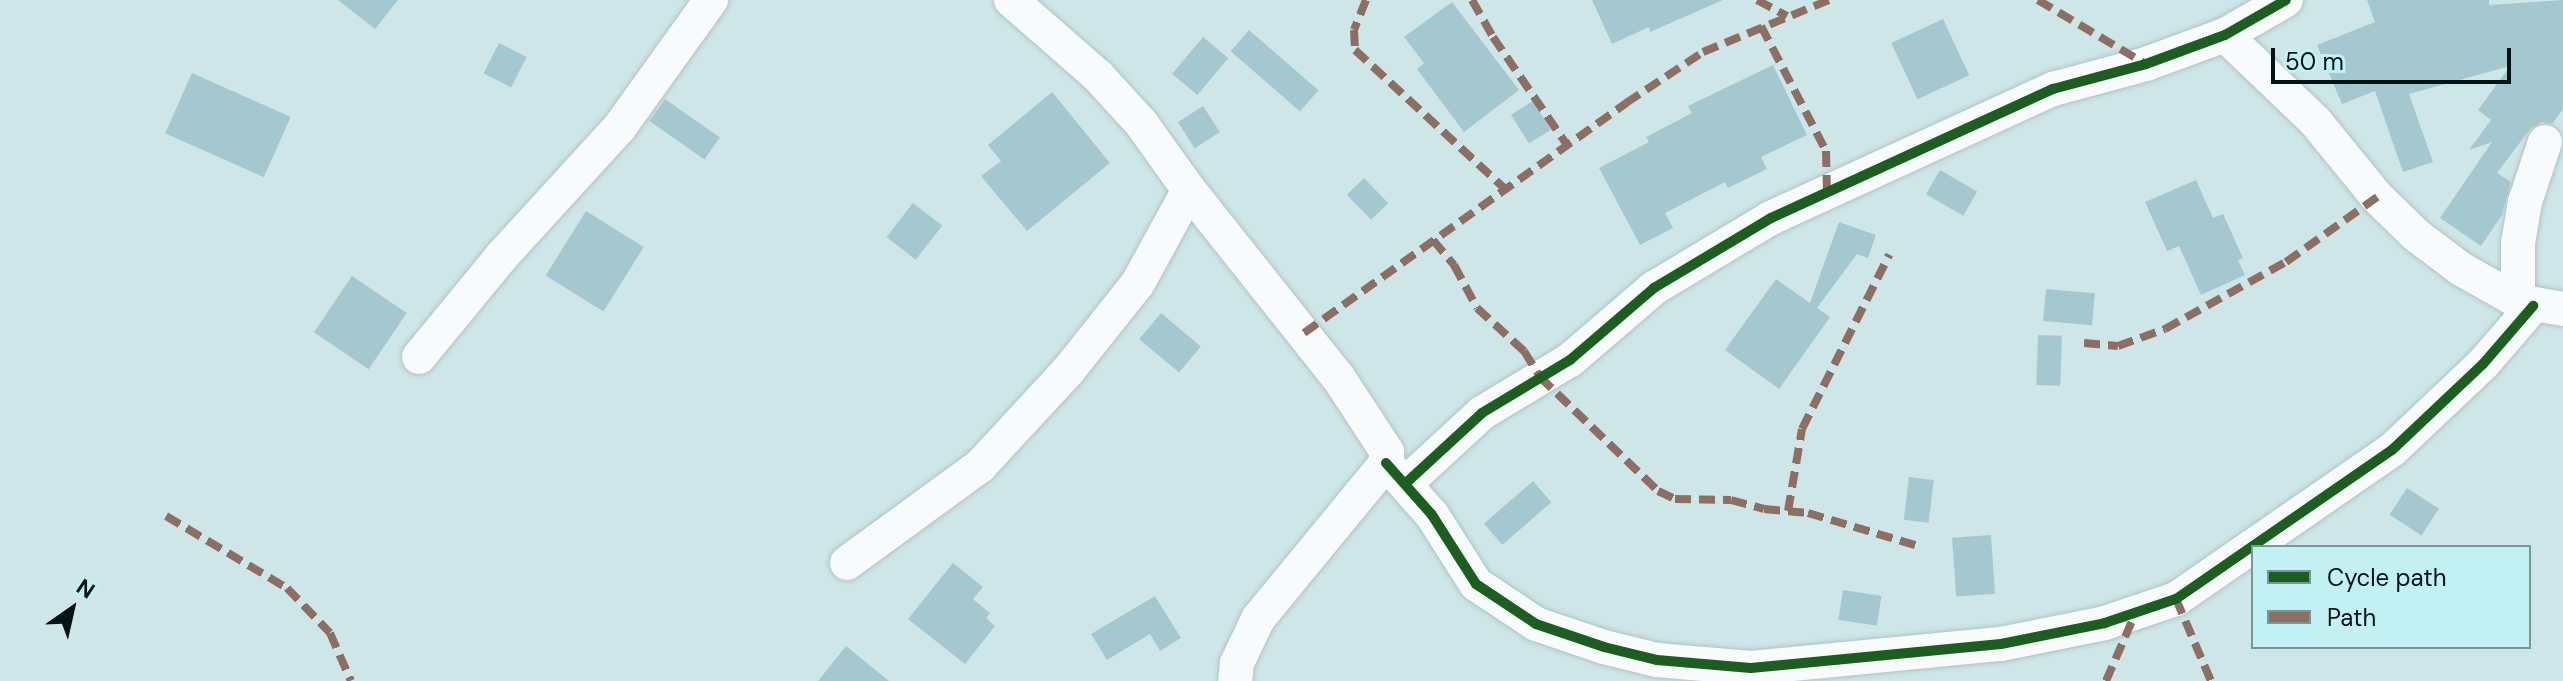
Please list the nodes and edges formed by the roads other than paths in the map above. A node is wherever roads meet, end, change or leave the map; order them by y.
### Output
1 (711, 0) edge
2 (1011, 0) edge
3 (2286, 0) edge
4 (2225, 35) junction
5 (2545, 142) dead end
6 (1189, 190) junction
7 (2538, 305) edge
8 (419, 357) dead end
9 (1396, 473) junction
10 (2254, 545) edge
11 (2251, 547) edge
12 (847, 563) dead end
13 (1235, 681) edge

1 - 8 street
2 - 6 street
3 - 4 street
4 - 7 street
4 - 9 street
5 - 7 street
6 - 9 street
6 - 12 street
7 - 10 street
9 - 11 street
9 - 13 street

